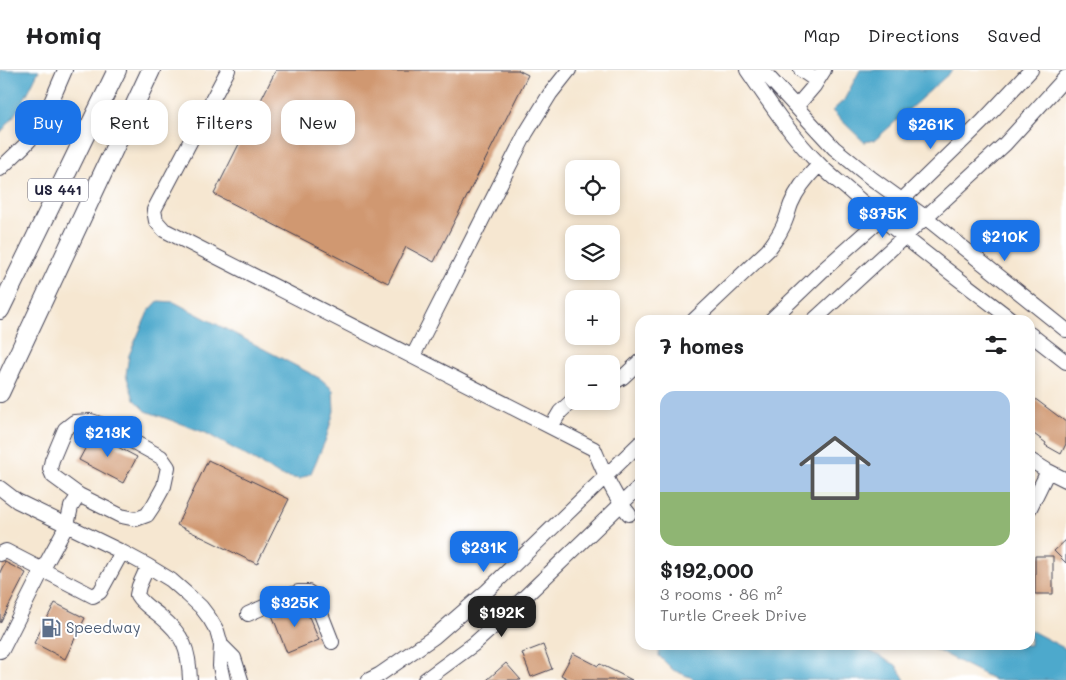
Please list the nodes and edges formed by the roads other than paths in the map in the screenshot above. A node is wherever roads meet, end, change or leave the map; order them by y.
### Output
1 (65, 70) edge
2 (117, 70) edge
3 (228, 70) edge
4 (569, 70) edge
5 (747, 70) edge
6 (762, 70) edge
7 (801, 70) edge
8 (1031, 70) edge
9 (151, 72) edge
10 (821, 76) edge
11 (1066, 77) edge
12 (796, 107) junction
13 (819, 165) junction
14 (0, 168) edge
15 (902, 200) junction
16 (925, 217) junction
17 (881, 218) junction
18 (904, 237) junction
19 (0, 310) edge
20 (699, 315) edge
21 (776, 315) edge
22 (819, 315) edge
23 (1005, 315) edge
24 (1066, 330) edge
25 (1035, 336) edge
26 (1035, 337) edge
27 (1066, 352) edge
28 (414, 356) junction
29 (1066, 362) edge
30 (635, 366) edge
31 (620, 379) edge
32 (0, 393) edge
33 (565, 407) edge
34 (552, 427) junction
35 (635, 448) edge
36 (1035, 463) edge
37 (1048, 471) junction
38 (605, 476) junction
39 (1066, 480) edge
40 (0, 488) edge
41 (635, 494) edge
42 (78, 495) junction
43 (0, 498) edge
44 (1035, 498) edge
45 (17, 501) junction
46 (625, 509) junction
47 (67, 525) junction
48 (122, 552) junction
49 (0, 554) edge
50 (148, 566) junction
51 (43, 569) junction
52 (248, 614) dead end
53 (332, 642) dead end
54 (222, 645) junction
55 (0, 651) edge
56 (190, 680) edge
57 (223, 680) edge
58 (240, 680) edge
59 (369, 680) edge
60 (425, 680) edge

1 - 14 street
2 - 19 main road, US 441
3 - 28 street
4 - 28 street
5 - 13 street
6 - 12 street
7 - 10 street
8 - 15 street
9 - 32 main road, US 441
10 - 12 street
11 - 16 street
12 - 15 street
13 - 17 street
13 - 20 street
15 - 16 street
15 - 17 street
16 - 18 street
16 - 24 street
17 - 18 street
17 - 21 street
18 - 22 street
18 - 23 street
25 - 27 street
26 - 29 street
28 - 34 street
30 - 31 street
33 - 34 street
34 - 38 street
35 - 38 street
36 - 37 street
37 - 39 street
37 - 44 street
38 - 46 street
38 - 59 street
40 - 45 street
41 - 46 street
42 - 42 street
42 - 47 street
43 - 45 street
45 - 47 street
46 - 60 street
47 - 48 street
47 - 51 street
48 - 50 street
48 - 51 street
49 - 51 street
50 - 54 street
50 - 56 street
51 - 55 street
52 - 53 street
54 - 57 street
54 - 58 street

